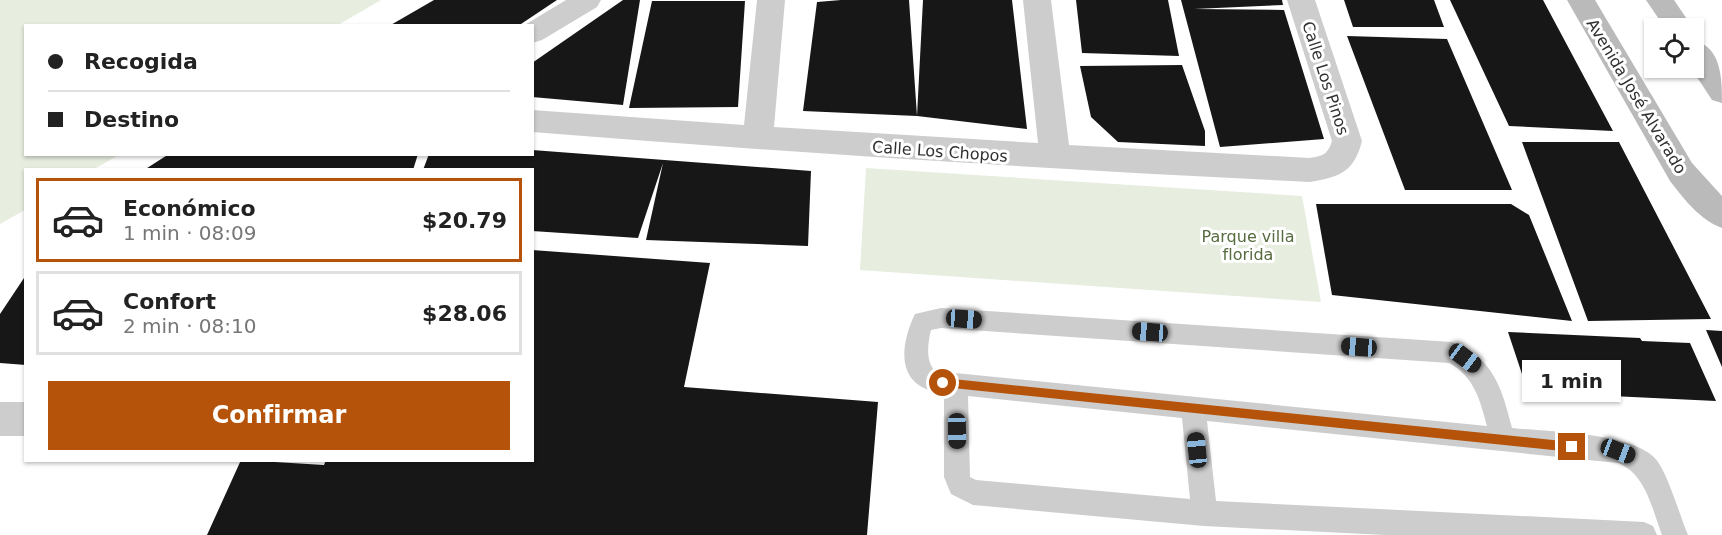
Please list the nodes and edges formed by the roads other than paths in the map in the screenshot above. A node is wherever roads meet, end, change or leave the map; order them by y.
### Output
1 (587, 0) edge
2 (771, 0) edge
3 (1037, 0) edge
4 (1301, 0) edge
5 (1581, 0) edge
6 (1660, 0) edge
7 (1672, 18) edge
8 (534, 32) edge
9 (1704, 65) edge
10 (1722, 92) edge
11 (534, 121) edge
12 (758, 139) junction
13 (1344, 156) joint
14 (1055, 158) junction
15 (1722, 215) edge
16 (956, 385) junction
17 (1193, 409) junction
18 (0, 419) edge
19 (24, 419) edge
20 (1503, 441) junction
21 (1204, 513) junction
22 (1644, 535) edge
23 (1675, 535) edge

1 - 8 street
2 - 12 street
3 - 14 street
4 - 13 street, Calle Los Pinos
5 - 15 street, Avenida José Alvarado
6 - 7 street
9 - 10 street
11 - 12 street, Calle Los Chopos
12 - 14 street, Calle Los Chopos
13 - 14 street, Calle Los Chopos
16 - 17 lane
16 - 20 lane
16 - 21 lane
17 - 20 lane
17 - 21 lane
18 - 19 street
20 - 23 lane
21 - 22 lane

